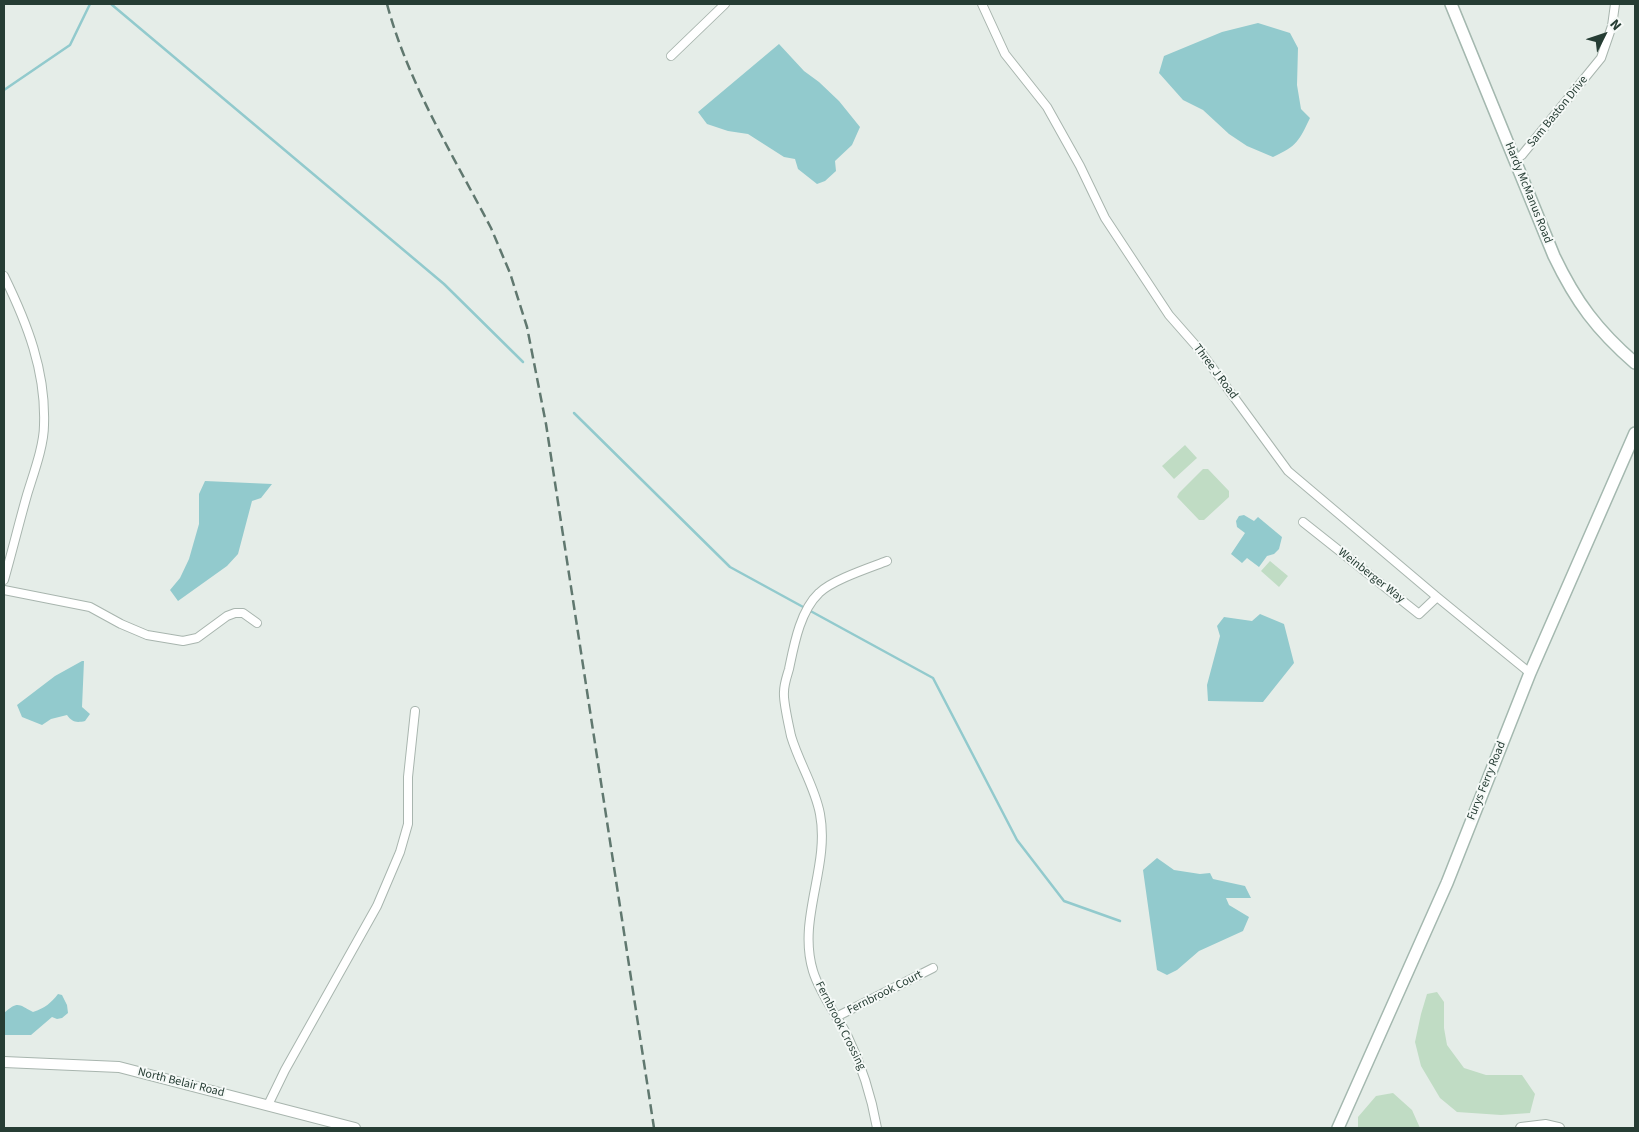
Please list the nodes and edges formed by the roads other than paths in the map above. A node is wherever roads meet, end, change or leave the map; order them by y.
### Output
1 (725, 4) edge
2 (982, 4) edge
3 (1451, 4) edge
4 (1615, 4) edge
5 (671, 56) dead end
6 (1515, 160) junction
7 (4, 276) edge
8 (1635, 363) edge
9 (1635, 433) edge
10 (1303, 522) dead end
11 (887, 560) dead end
12 (4, 580) edge
13 (4, 590) edge
14 (1437, 597) junction
15 (257, 623) dead end
16 (1530, 673) junction
17 (415, 712) dead end
18 (933, 968) dead end
19 (836, 1017) junction
20 (4, 1062) edge
21 (268, 1105) junction
22 (355, 1128) edge
23 (876, 1128) edge
24 (1338, 1128) edge
25 (1521, 1128) edge
26 (1559, 1128) edge

1 - 5 street
2 - 14 street, Three J Road
3 - 6 main road, Hardy McManus Road
4 - 6 street, Sam Baston Drive
6 - 8 main road, Hardy McManus Road
7 - 12 street
9 - 16 main road, Furys Ferry Road
10 - 14 street, Weinberger Way
11 - 19 street, Fernbrook Crossing
13 - 15 street
14 - 16 street, Three J Road
16 - 24 main road, Furys Ferry Road
17 - 21 street
18 - 19 street, Fernbrook Court
19 - 23 street, Fernbrook Crossing
20 - 21 street, North Belair Road
21 - 22 street, North Belair Road
25 - 26 street

